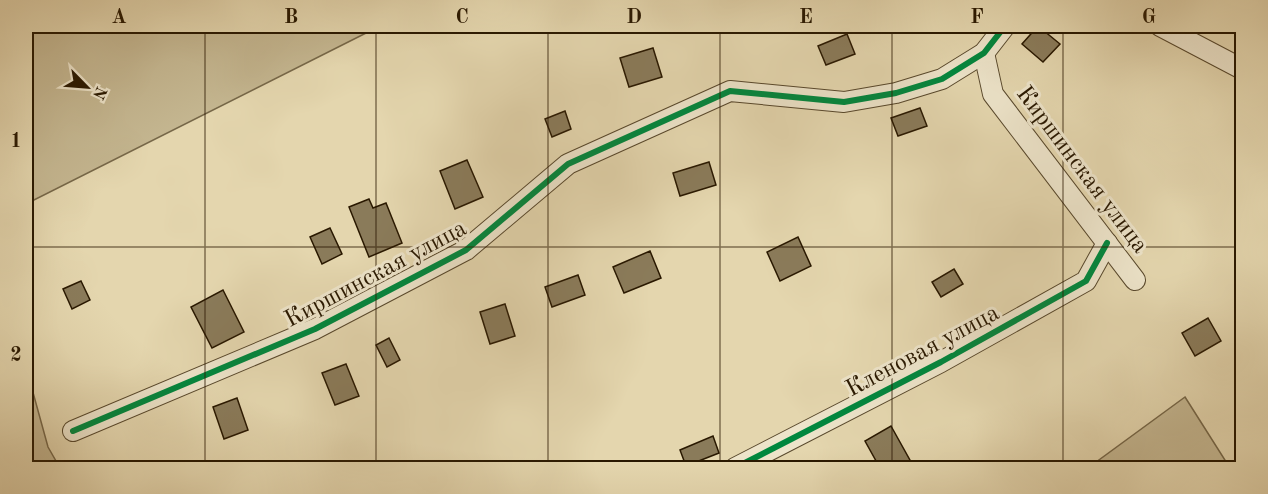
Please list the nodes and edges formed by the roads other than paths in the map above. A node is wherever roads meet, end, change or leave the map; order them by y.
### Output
1 (1005, 26) edge
2 (1160, 26) edge
3 (984, 53) junction
4 (1242, 69) edge
5 (1107, 243) junction
6 (1136, 280) dead end
7 (73, 431) dead end
8 (735, 468) edge

1 - 3 street, Киршинская улица
2 - 4 street
3 - 5 street, Киршинская улица
3 - 7 street, Киршинская улица
5 - 6 street, Киршинская улица
5 - 8 street, Кленовая улица

